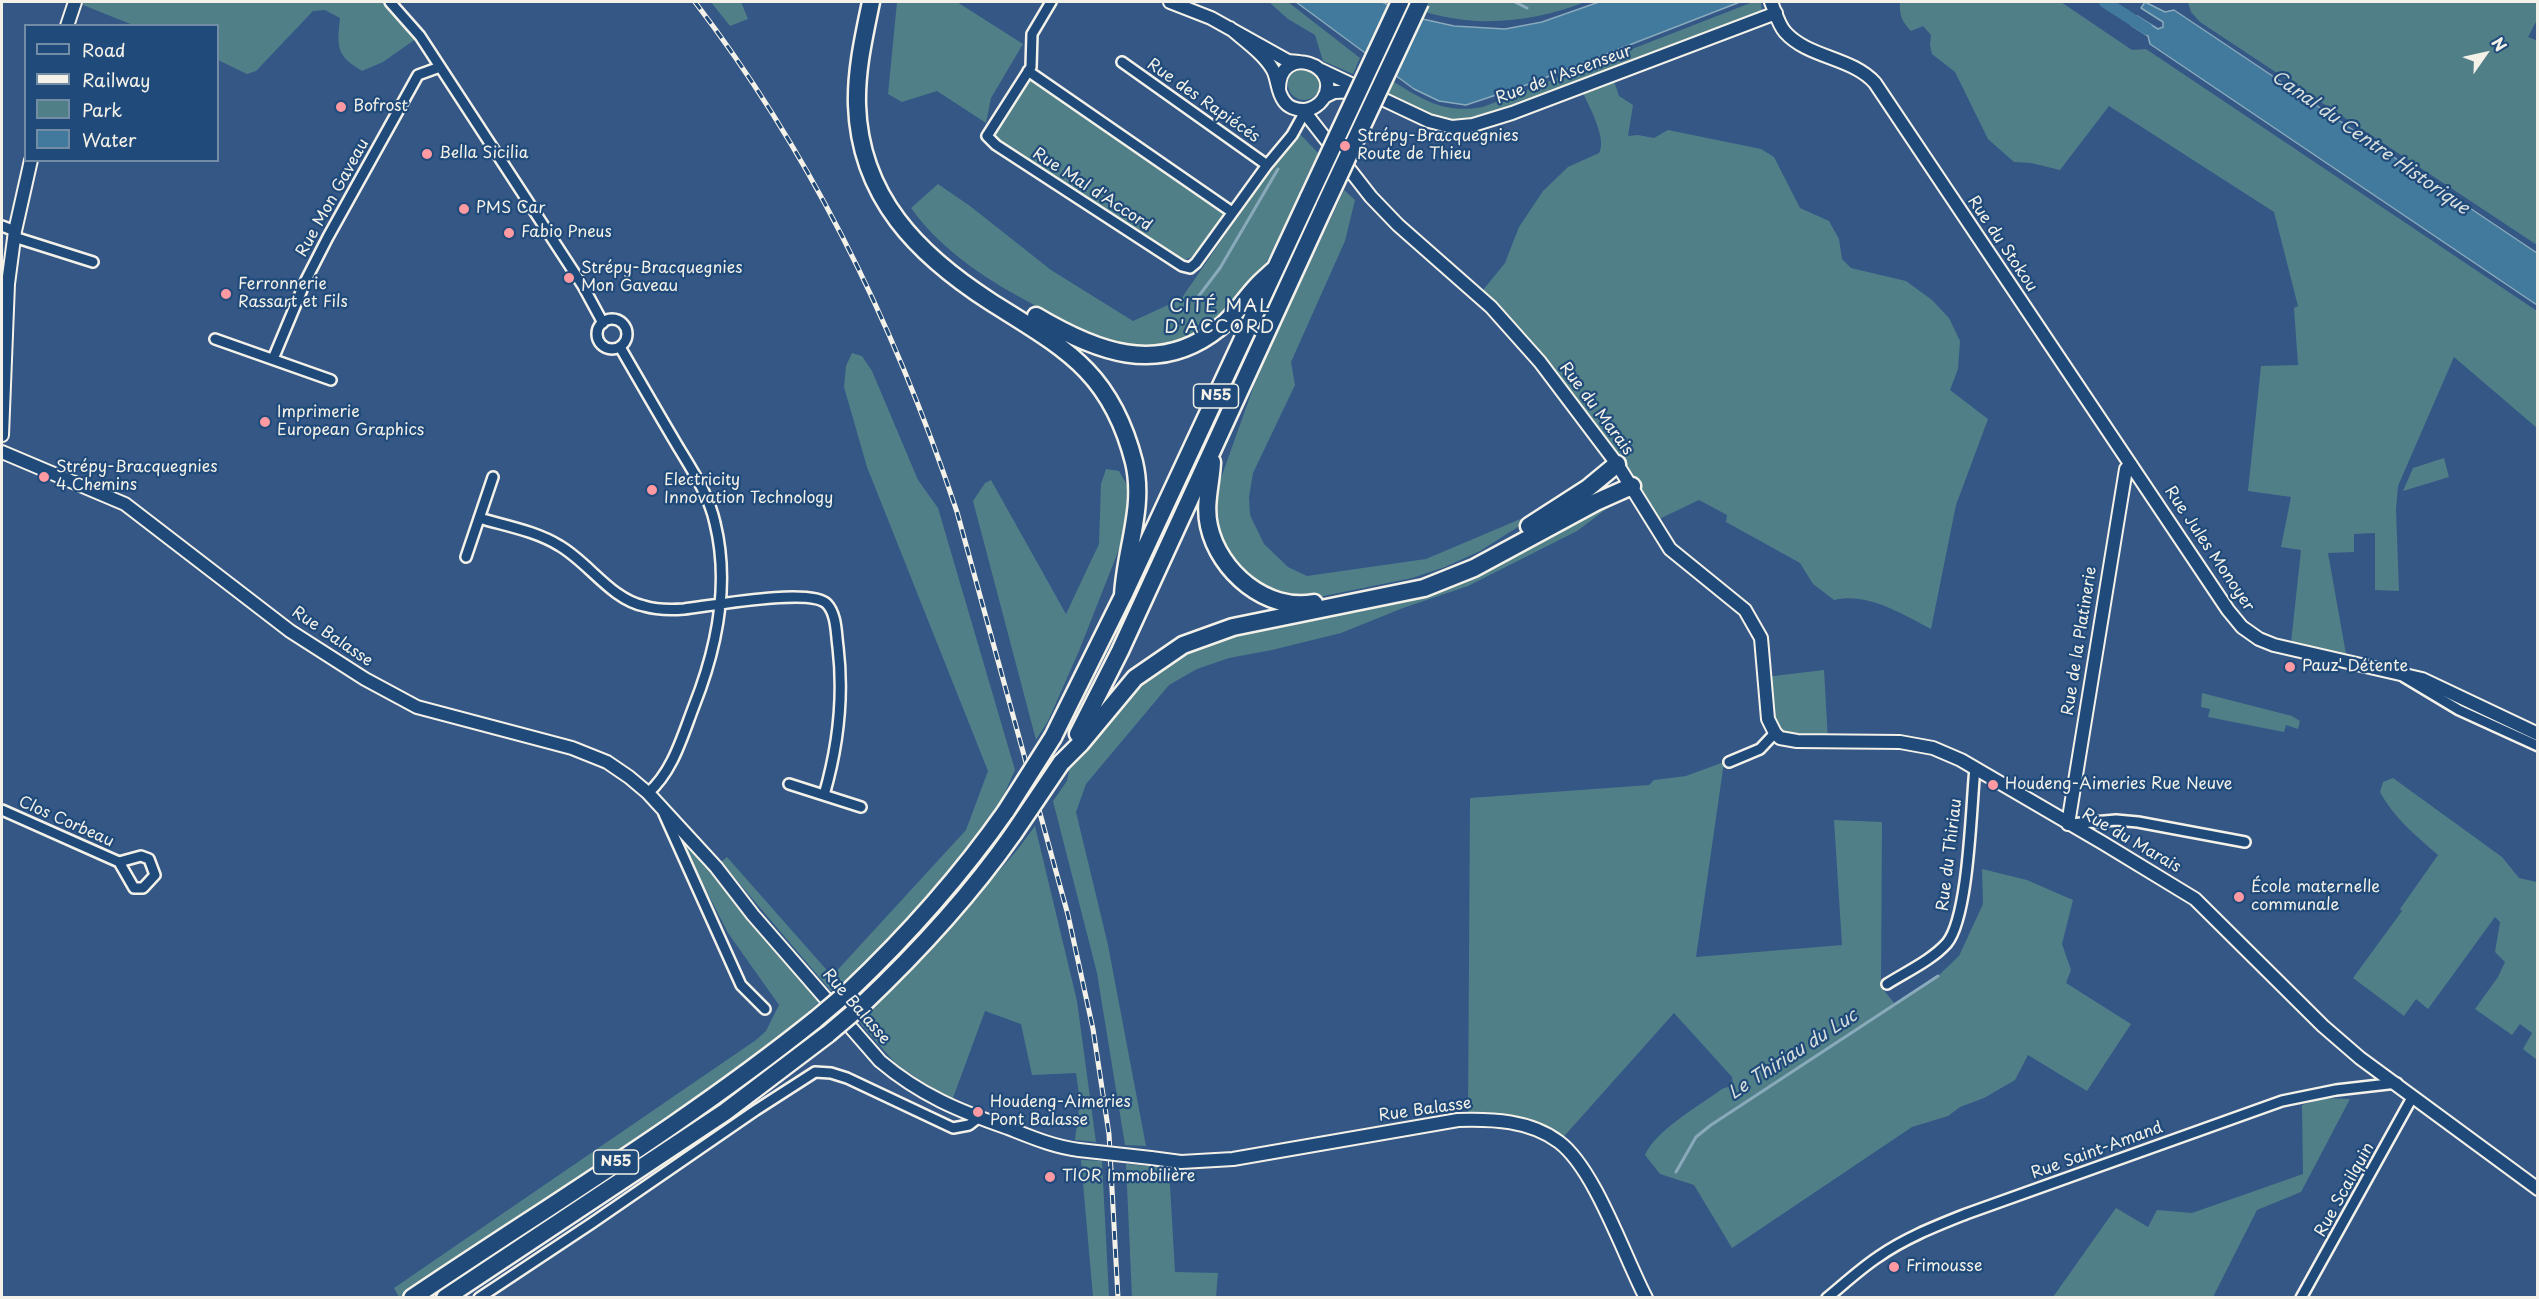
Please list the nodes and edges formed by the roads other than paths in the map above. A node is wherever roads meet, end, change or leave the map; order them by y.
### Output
1 (75, 2) edge
2 (390, 2) edge
3 (871, 2) edge
4 (881, 2) edge
5 (1051, 2) edge
6 (1170, 2) edge
7 (1400, 2) edge
8 (1420, 2) edge
9 (1773, 7) edge
10 (68, 24) edge
11 (1230, 28) junction
12 (1818, 52) joint
13 (1122, 62) dead end
14 (1306, 62) junction
15 (440, 67) junction
16 (1321, 70) junction
17 (1028, 71) junction
18 (1279, 89) junction
19 (1363, 91) junction
20 (1321, 101) junction
21 (1300, 110) junction
22 (1292, 135) junction
23 (1324, 137) junction
24 (31, 162) edge
25 (1267, 165) junction
26 (1232, 212) junction
27 (2, 226) edge
28 (15, 234) junction
29 (93, 262) dead end
30 (1276, 268) junction
31 (603, 323) junction
32 (215, 339) dead end
33 (620, 347) junction
34 (273, 359) junction
35 (331, 380) dead end
36 (2, 435) edge
37 (2, 452) edge
38 (1212, 452) junction
39 (1617, 464) junction
40 (2131, 465) junction
41 (493, 477) dead end
42 (2140, 477) joint
43 (1632, 486) junction
44 (479, 518) junction
45 (466, 557) dead end
46 (1123, 596) junction
47 (722, 603) junction
48 (2394, 672) junction
49 (1775, 734) junction
50 (2538, 734) edge
51 (2538, 746) edge
52 (1729, 762) dead end
53 (1061, 763) junction
54 (1975, 768) junction
55 (789, 784) dead end
56 (648, 794) junction
57 (824, 795) junction
58 (861, 807) dead end
59 (662, 809) junction
60 (2, 810) edge
61 (2068, 824) junction
62 (2245, 842) dead end
63 (119, 862) dead end
64 (1887, 984) dead end
65 (765, 1009) dead end
66 (2397, 1083) junction
67 (2413, 1096) junction
68 (978, 1118) junction
69 (2538, 1189) edge
70 (412, 1298) edge
71 (445, 1298) edge
72 (478, 1298) edge
73 (1646, 1298) edge
74 (1827, 1298) edge
75 (2301, 1298) edge

1 - 10 street
2 - 15 street
3 - 46 highway
4 - 30 highway
5 - 17 street, Rue Mal d'Accord
6 - 11 street
7 - 30 highway, N55, bridge
8 - 38 highway, N55, bridge
9 - 12 street, Rue de l'Ascenseur
9 - 19 street, Rue de l'Ascenseur
11 - 14 street
11 - 18 street
12 - 40 street, Rue du Stokou
13 - 25 street, Rue des Rapiécés
14 - 16 street
14 - 18 street
15 - 31 street
15 - 34 street, Rue Mon Gaveau
16 - 19 street, Rue de l'Ascenseur
16 - 20 street
17 - 26 street
17 - 26 street, Rue Mal d'Accord
18 - 21 street
19 - 20 street, Rue de l'Ascenseur
20 - 21 street
20 - 23 street, Rue du Marais
21 - 22 street
21 - 23 street, Rue du Marais
22 - 23 street
22 - 25 street, Rue Mal d'Accord
23 - 39 street, Rue du Marais
24 - 28 street
25 - 26 street, Rue Mal d'Accord
27 - 28 street
28 - 29 street
28 - 36 street
30 - 46 highway, N55
31 - 33 street
31 - 33 street
32 - 34 street
33 - 47 street
34 - 35 street
37 - 56 street, Rue Balasse
38 - 39 highway
38 - 53 highway, N55
39 - 43 street, Rue du Marais
40 - 42 street, Rue du Stokou
40 - 61 street, Rue de la Platinerie
41 - 44 street
42 - 48 street, Rue Jules Monoyer
43 - 49 street, Rue du Marais
43 - 53 highway
44 - 45 street
44 - 47 street
46 - 70 highway, N55, bridge
47 - 56 street
47 - 57 street
48 - 50 street, Rue Jules Monoyer
48 - 51 street, Rue Jules Monoyer
49 - 52 street
49 - 54 street, Rue du Marais
53 - 71 highway, N55, bridge
54 - 61 street, Rue du Marais
54 - 64 street, Rue du Thiriau
55 - 57 street
56 - 59 street, Rue Balasse
57 - 58 street
59 - 65 street, Rue Balasse
59 - 68 street, Rue Balasse
60 - 63 street, Clos Corbeau
61 - 62 street
61 - 66 street, Rue du Marais
66 - 67 street, Rue du Marais
66 - 74 street, Rue Saint-Amand
67 - 69 street, Rue du Marais
67 - 75 street, Rue Scailquin
68 - 72 street
68 - 73 street, Rue Balasse, bridge

